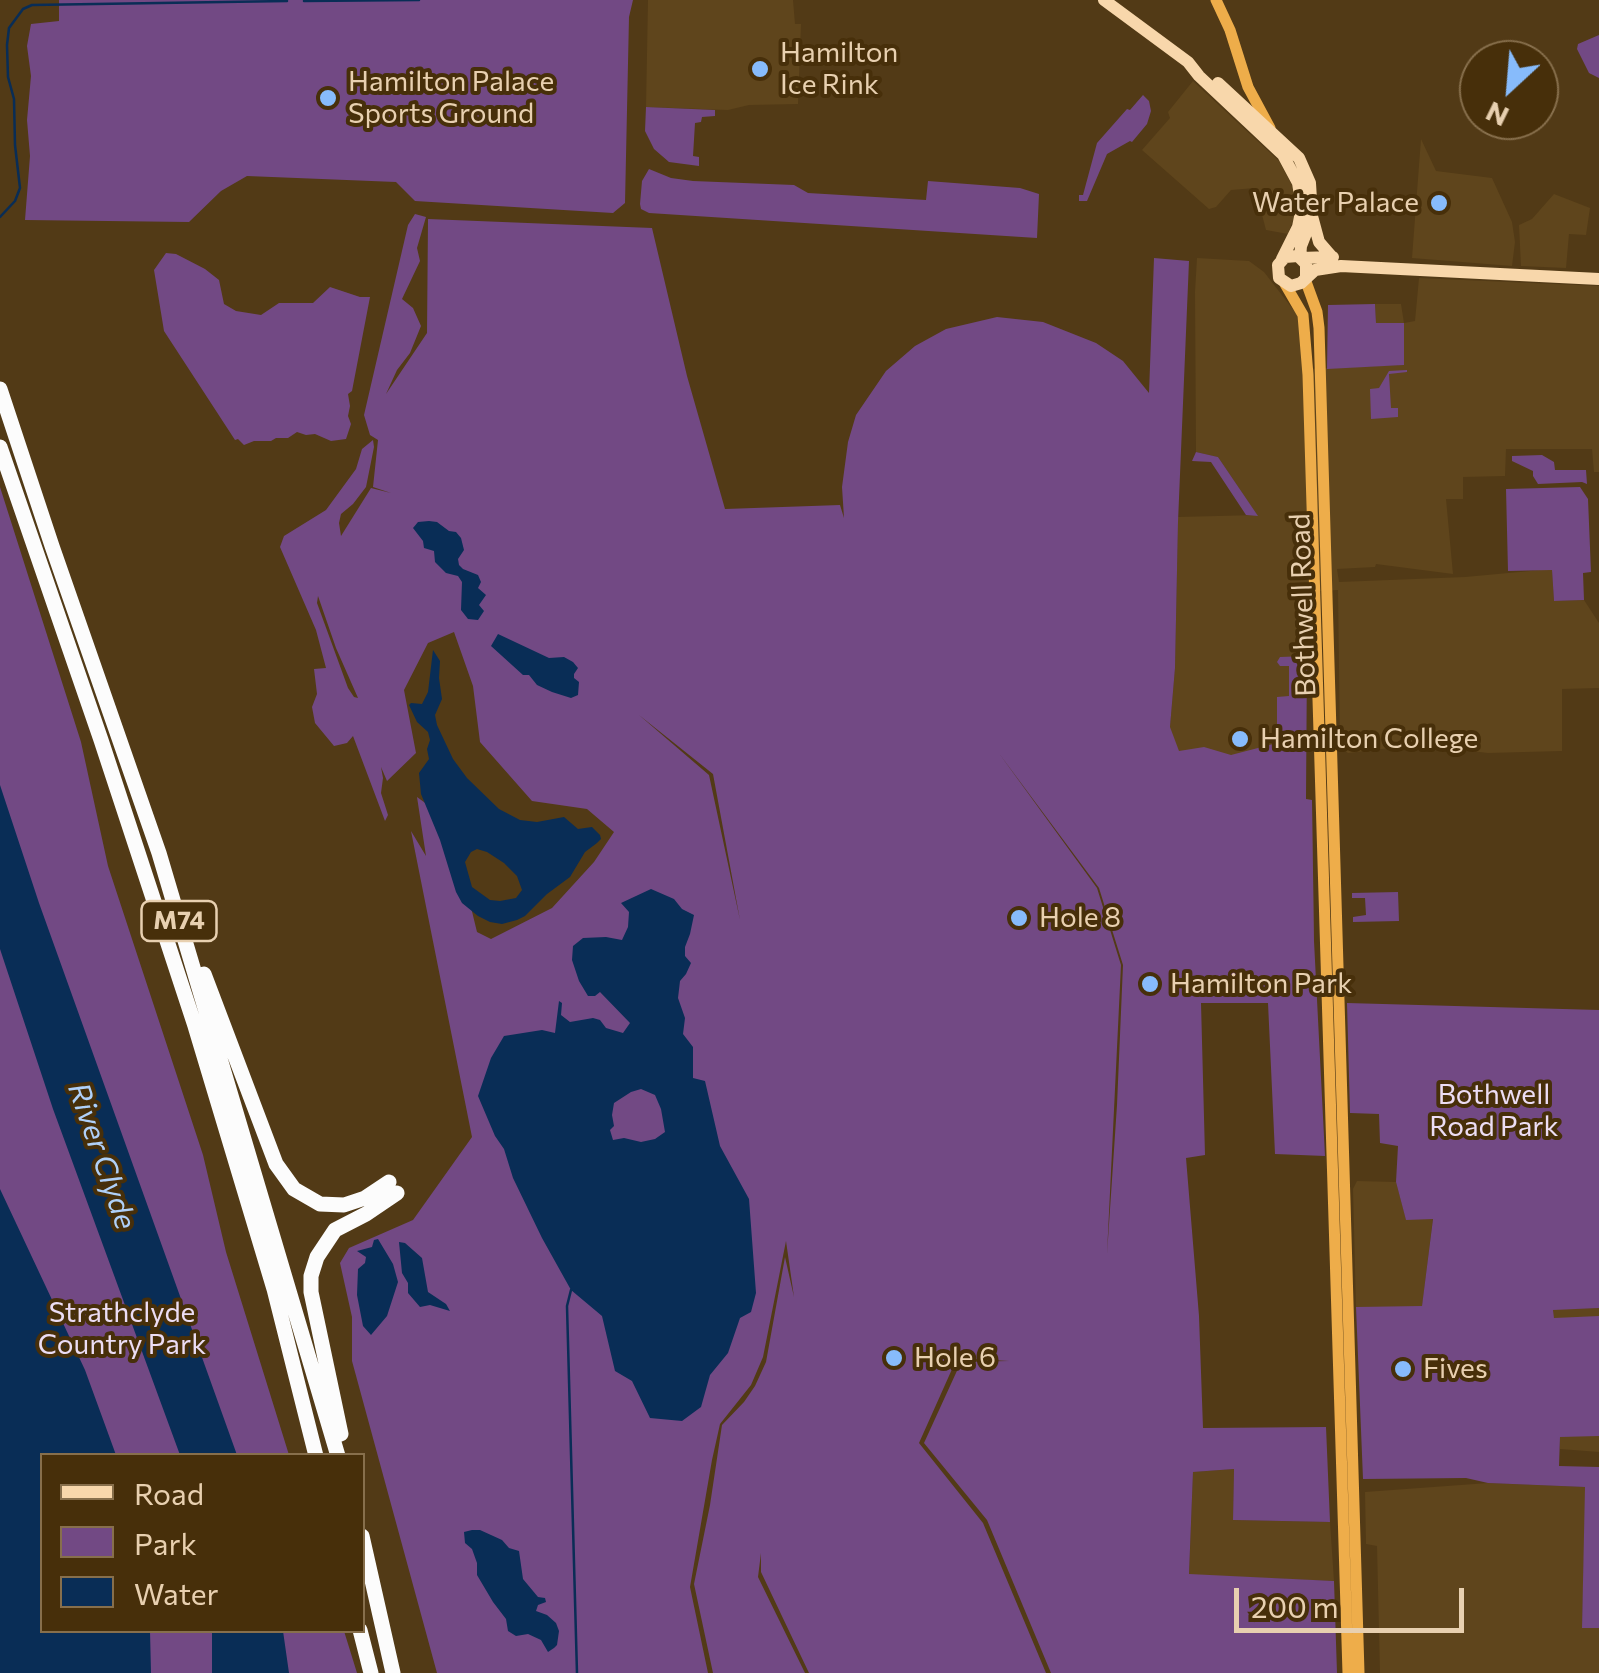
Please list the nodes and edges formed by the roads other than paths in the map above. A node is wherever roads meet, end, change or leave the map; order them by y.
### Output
1 (1104, 0) edge
2 (1216, 0) edge
3 (1232, 101) junction
4 (1272, 132) junction
5 (1312, 216) junction
6 (1332, 257) junction
7 (1300, 258) junction
8 (1282, 259) junction
9 (1408, 269) junction
10 (1306, 278) junction
11 (1599, 279) edge
12 (1285, 284) junction
13 (0, 390) edge
14 (0, 447) edge
15 (159, 853) junction
16 (1331, 933) junction
17 (315, 1453) edge
18 (341, 1453) edge
19 (341, 1453) edge
20 (365, 1547) edge
21 (1350, 1555) junction
22 (361, 1633) edge
23 (371, 1673) edge
24 (392, 1673) edge
25 (1348, 1673) edge
26 (1359, 1673) edge

1 - 3 main road
2 - 4 main road
3 - 4 main road
3 - 8 main road
4 - 5 main road
5 - 6 main road
5 - 7 main road
6 - 7 main road
6 - 9 main road
7 - 8 main road
7 - 10 main road
8 - 12 main road
9 - 10 main road
9 - 11 main road
10 - 12 main road
10 - 16 main road, Bothwell Road
12 - 16 main road, Bothwell Road
13 - 15 highway, M74
14 - 17 highway, M74
15 - 18 highway
15 - 19 highway, M74
16 - 21 main road, Bothwell Road
20 - 24 highway
21 - 25 main road, Bothwell Road
21 - 26 main road, Bothwell Road
22 - 23 highway

